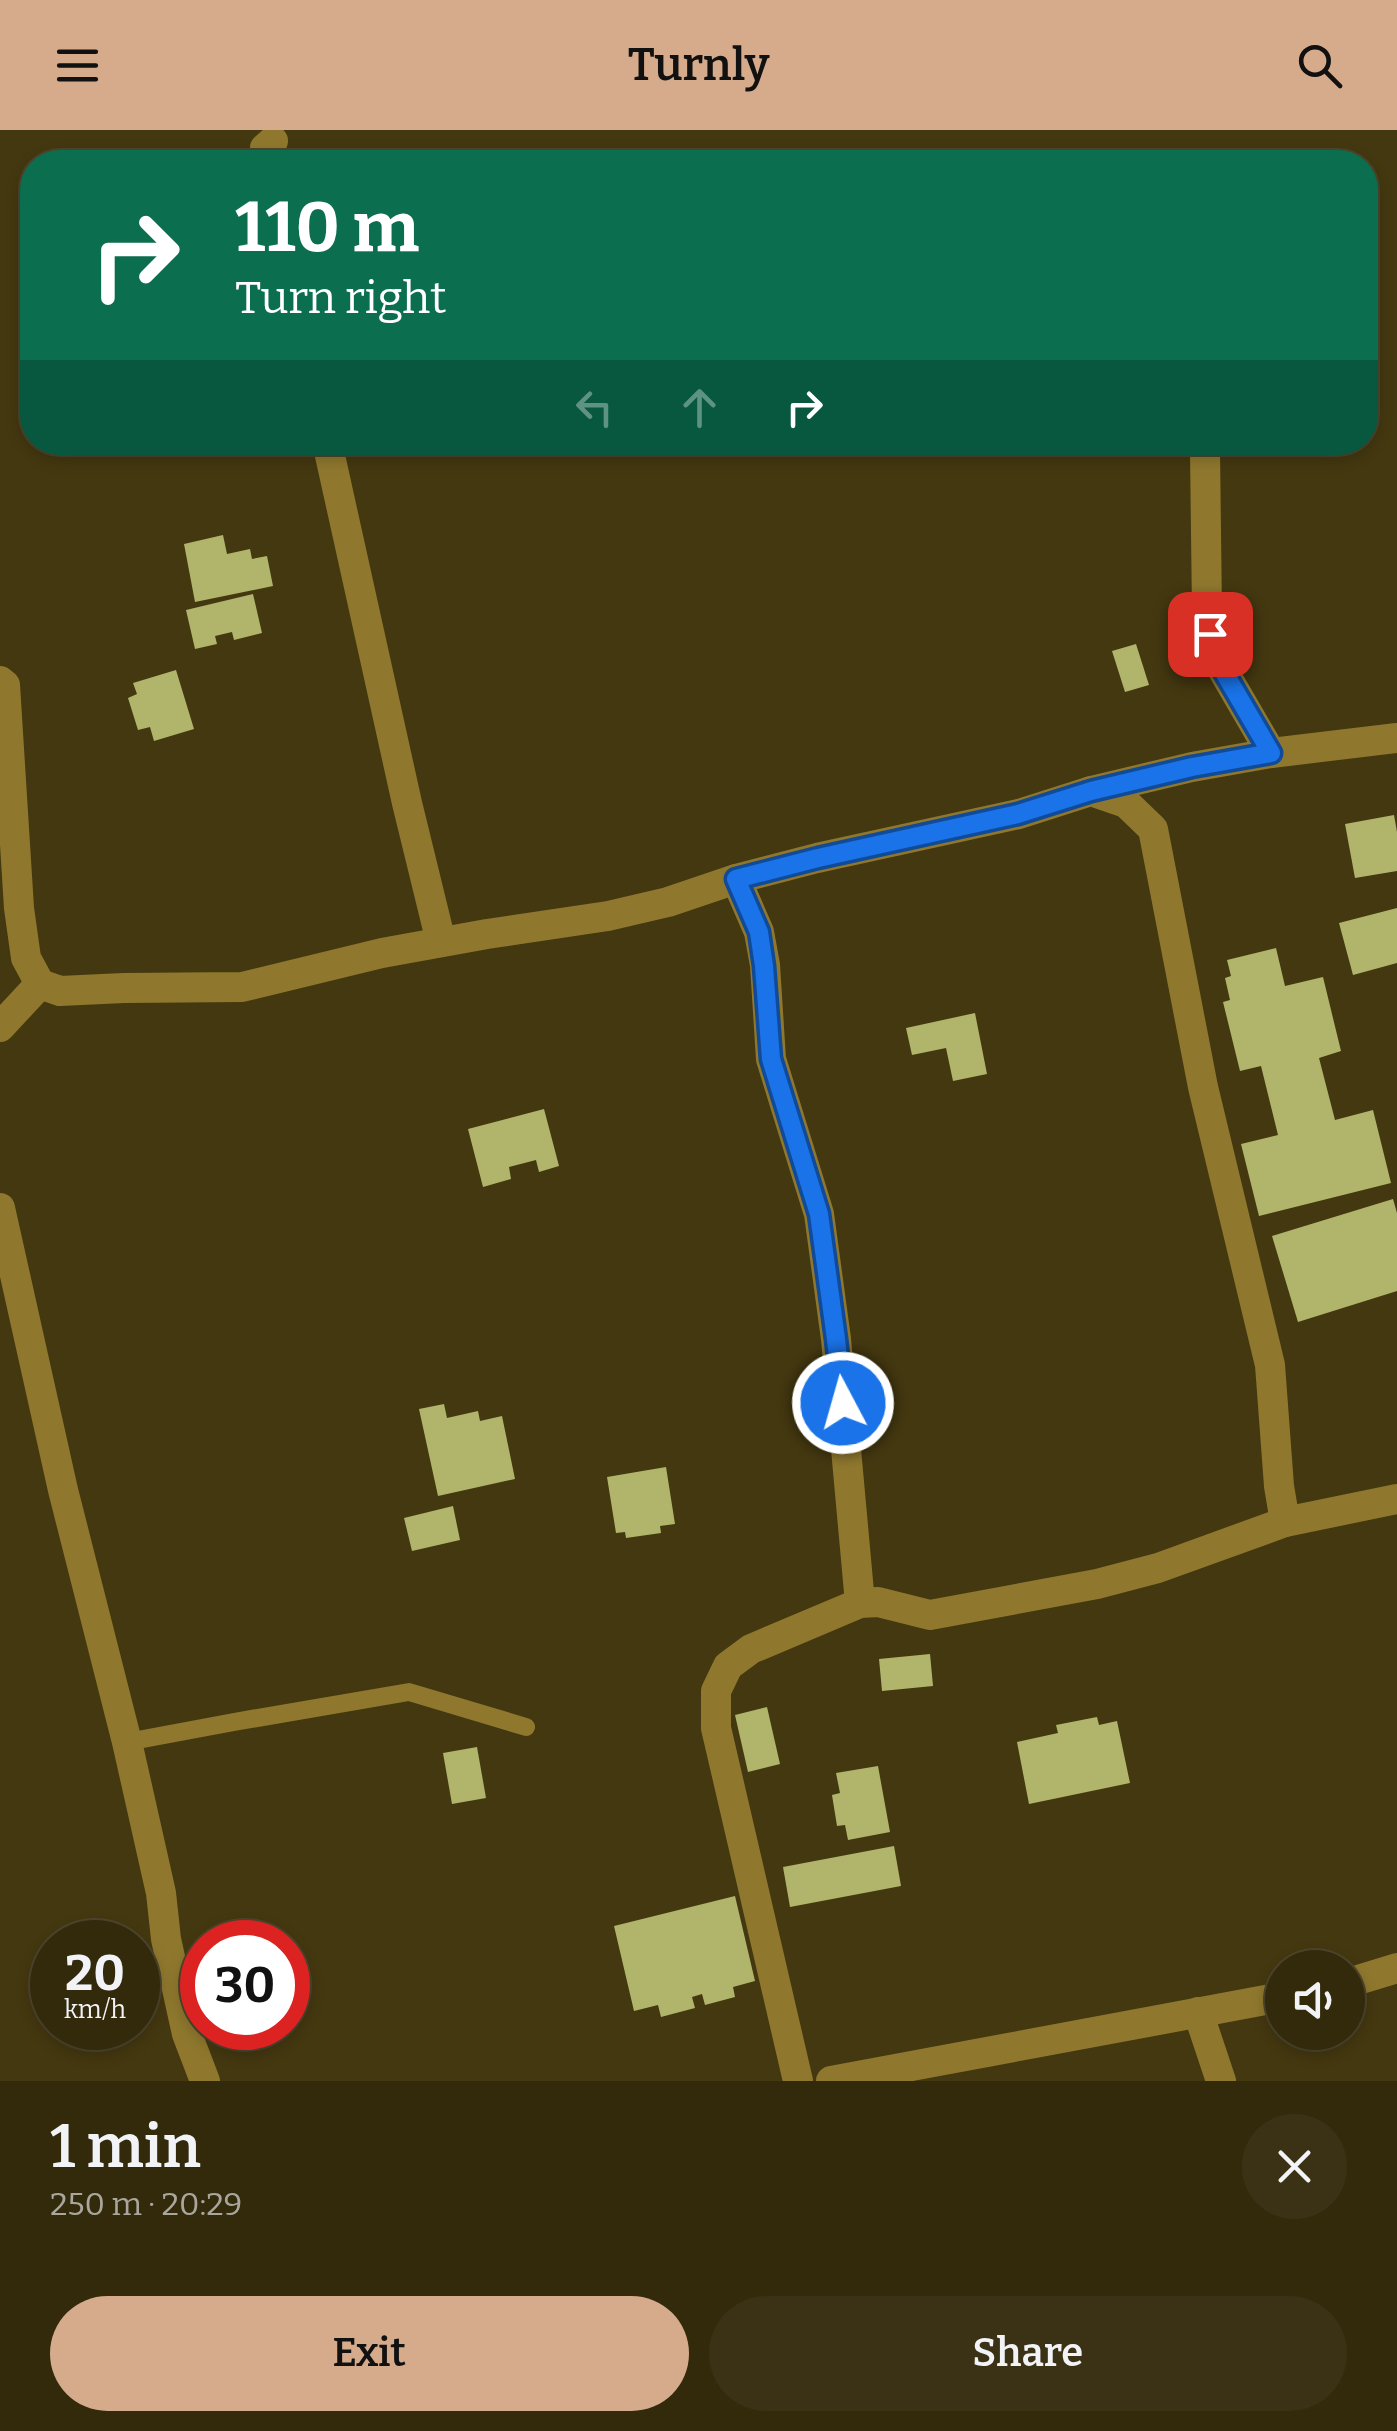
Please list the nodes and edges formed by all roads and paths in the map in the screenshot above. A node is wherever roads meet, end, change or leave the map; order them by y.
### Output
1 (330, 455) edge
2 (1205, 455) edge
3 (0, 681) edge
4 (1397, 738) edge
5 (1271, 753) junction
6 (1091, 791) junction
7 (736, 879) junction
8 (441, 942) junction
9 (40, 984) junction
10 (4, 1019) edge
11 (0, 1208) edge
12 (1397, 1499) edge
13 (1285, 1522) junction
14 (860, 1603) junction
15 (526, 1727) dead end
16 (127, 1742) junction
17 (1397, 1968) edge
18 (1365, 1978) edge
19 (1265, 2000) edge
20 (1198, 2012) junction
21 (205, 2081) edge
22 (798, 2081) edge
23 (830, 2081) edge
24 (1221, 2081) edge

1 - 8 street
2 - 5 street
3 - 9 street
4 - 5 street
5 - 6 street
6 - 7 street
6 - 13 street
7 - 8 street
7 - 14 street
8 - 9 street
9 - 10 street
11 - 16 street
12 - 13 street
13 - 14 street
14 - 22 street
15 - 16 lane
16 - 21 street
17 - 18 street
19 - 20 street
20 - 23 street
20 - 24 street

